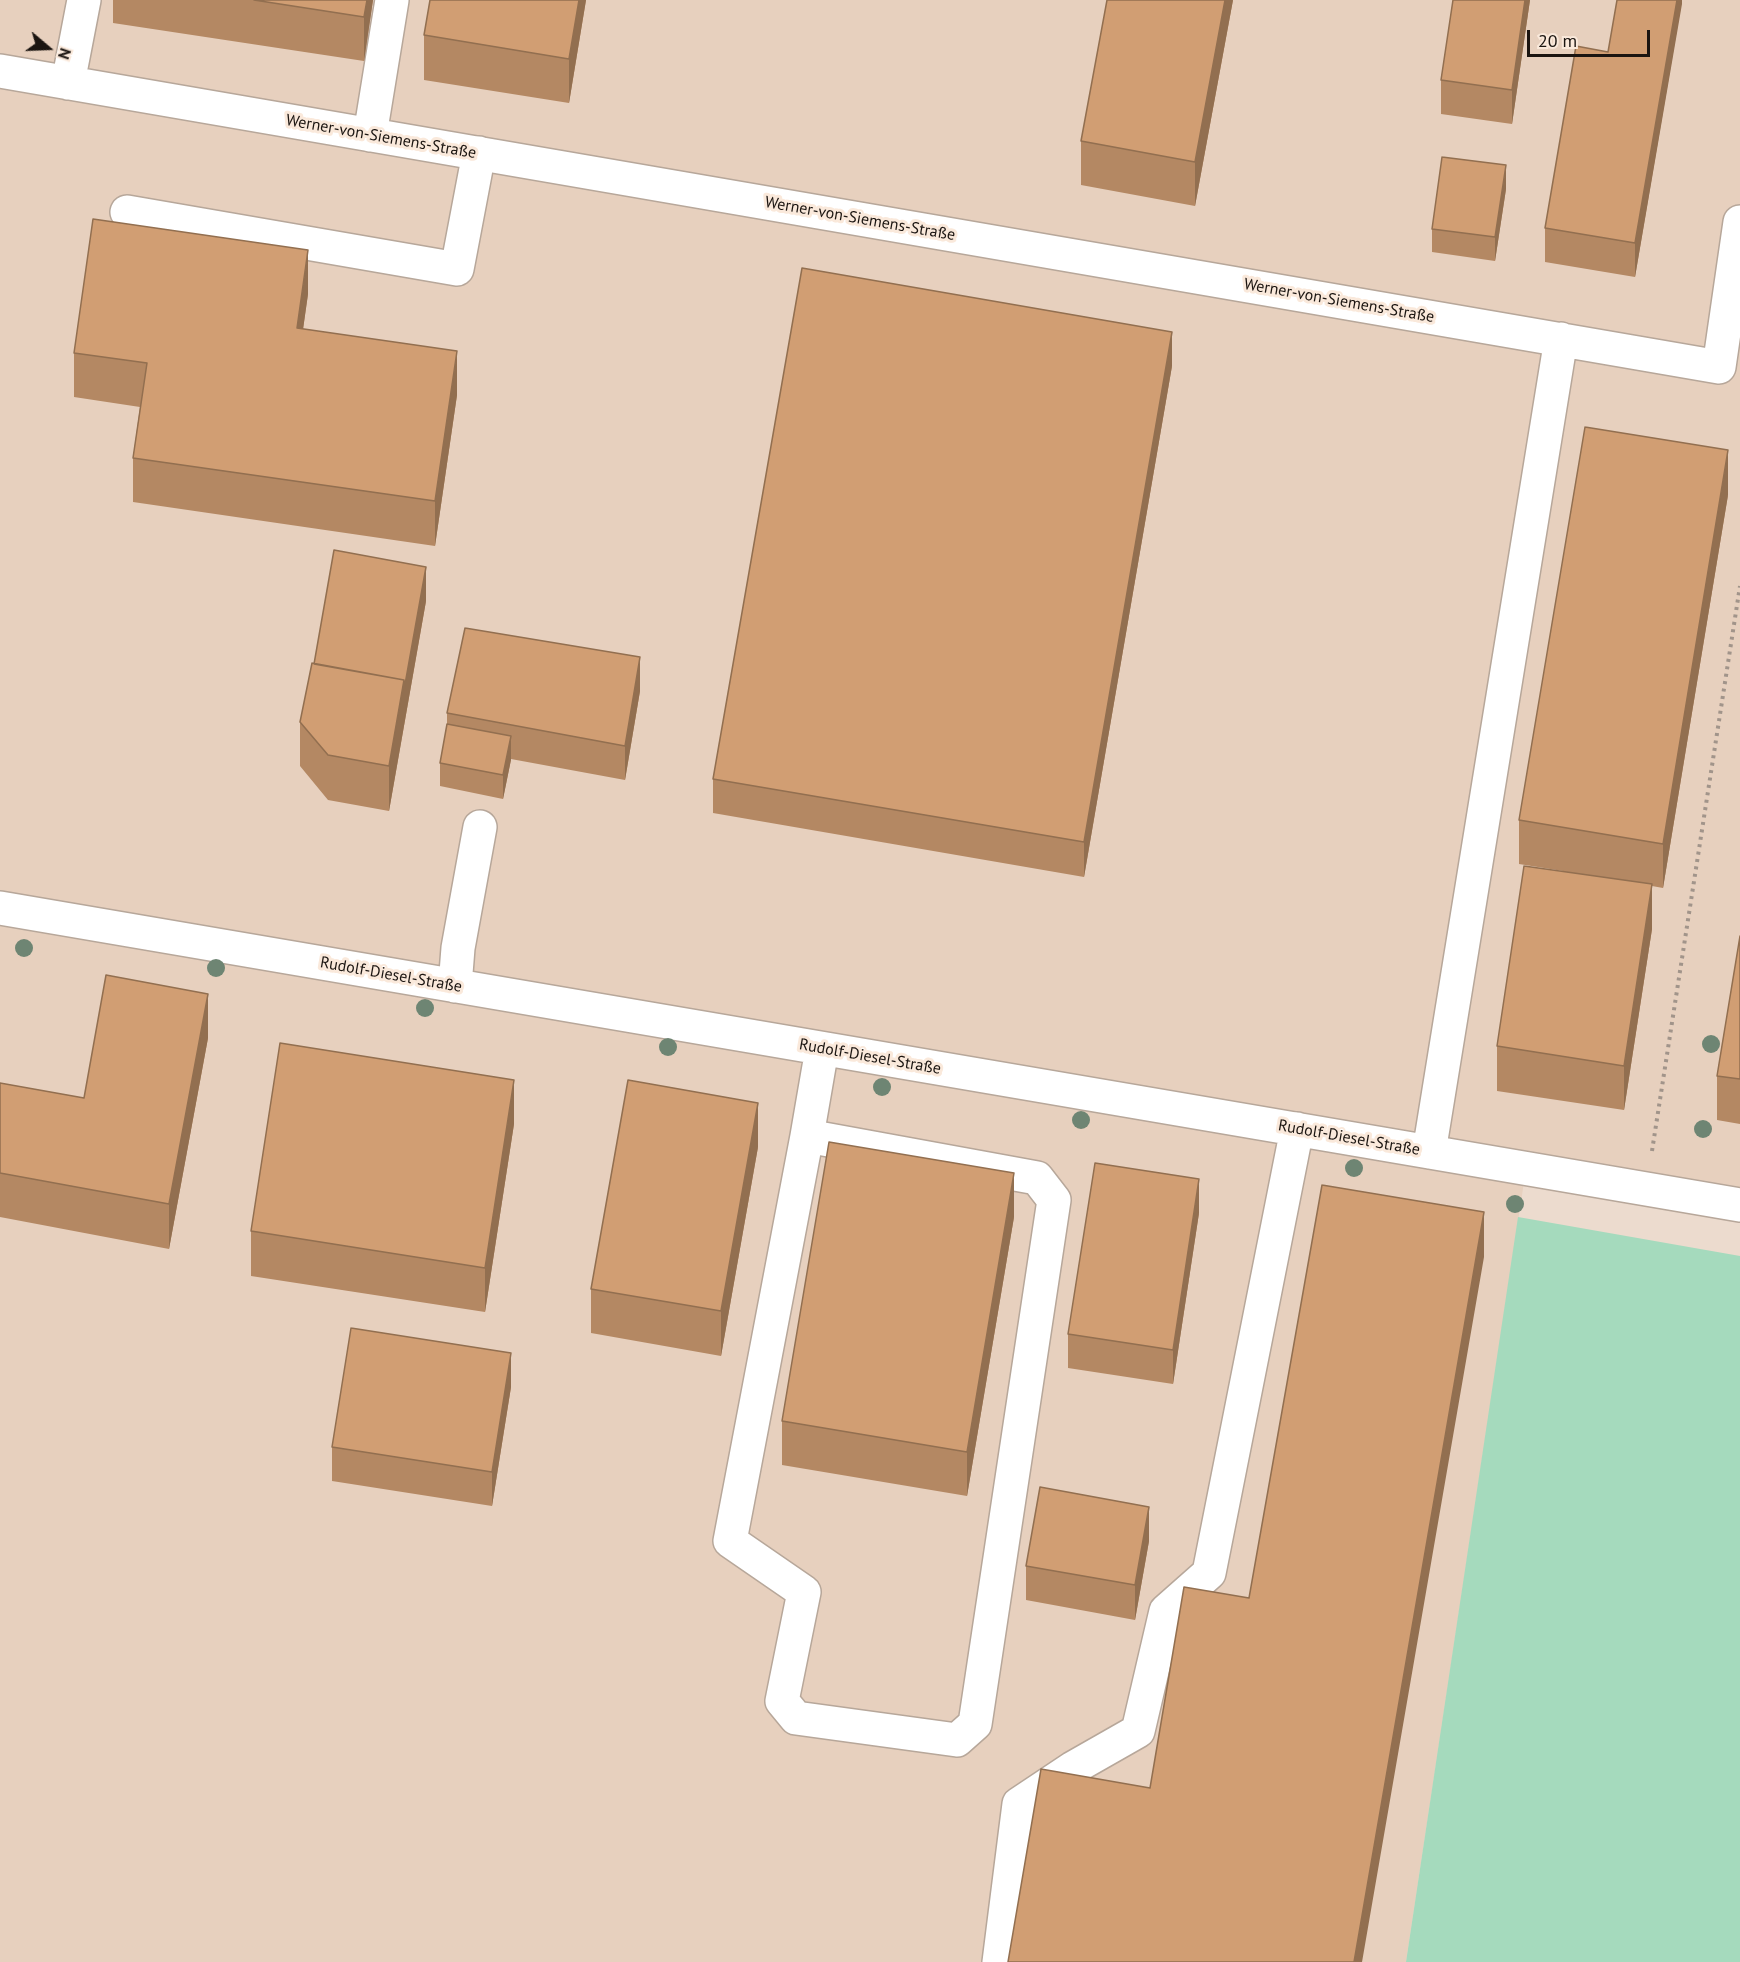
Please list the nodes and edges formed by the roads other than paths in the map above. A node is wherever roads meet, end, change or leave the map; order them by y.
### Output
1 (84, 0) edge
2 (392, 0) edge
3 (0, 71) edge
4 (68, 83) junction
5 (370, 135) junction
6 (479, 153) junction
7 (127, 212) dead end
8 (1740, 222) edge
9 (1561, 339) junction
10 (480, 827) dead end
11 (0, 908) edge
12 (455, 986) junction
13 (822, 1049) junction
14 (1297, 1129) junction
15 (807, 1136) junction
16 (1429, 1152) junction
17 (1740, 1205) edge
18 (999, 1962) edge

1 - 4 street
2 - 5 street
3 - 4 street, Werner-von-Siemens-Straße
4 - 5 street, Werner-von-Siemens-Straße
5 - 6 street, Werner-von-Siemens-Straße
6 - 7 street
6 - 9 street, Werner-von-Siemens-Straße
8 - 9 street, Werner-von-Siemens-Straße
9 - 16 street
10 - 12 street
11 - 12 street, Rudolf-Diesel-Straße
12 - 13 street, Rudolf-Diesel-Straße
13 - 14 street, Rudolf-Diesel-Straße
13 - 15 street
14 - 16 street, Rudolf-Diesel-Straße
14 - 18 street
15 - 15 street
16 - 17 street, Rudolf-Diesel-Straße

